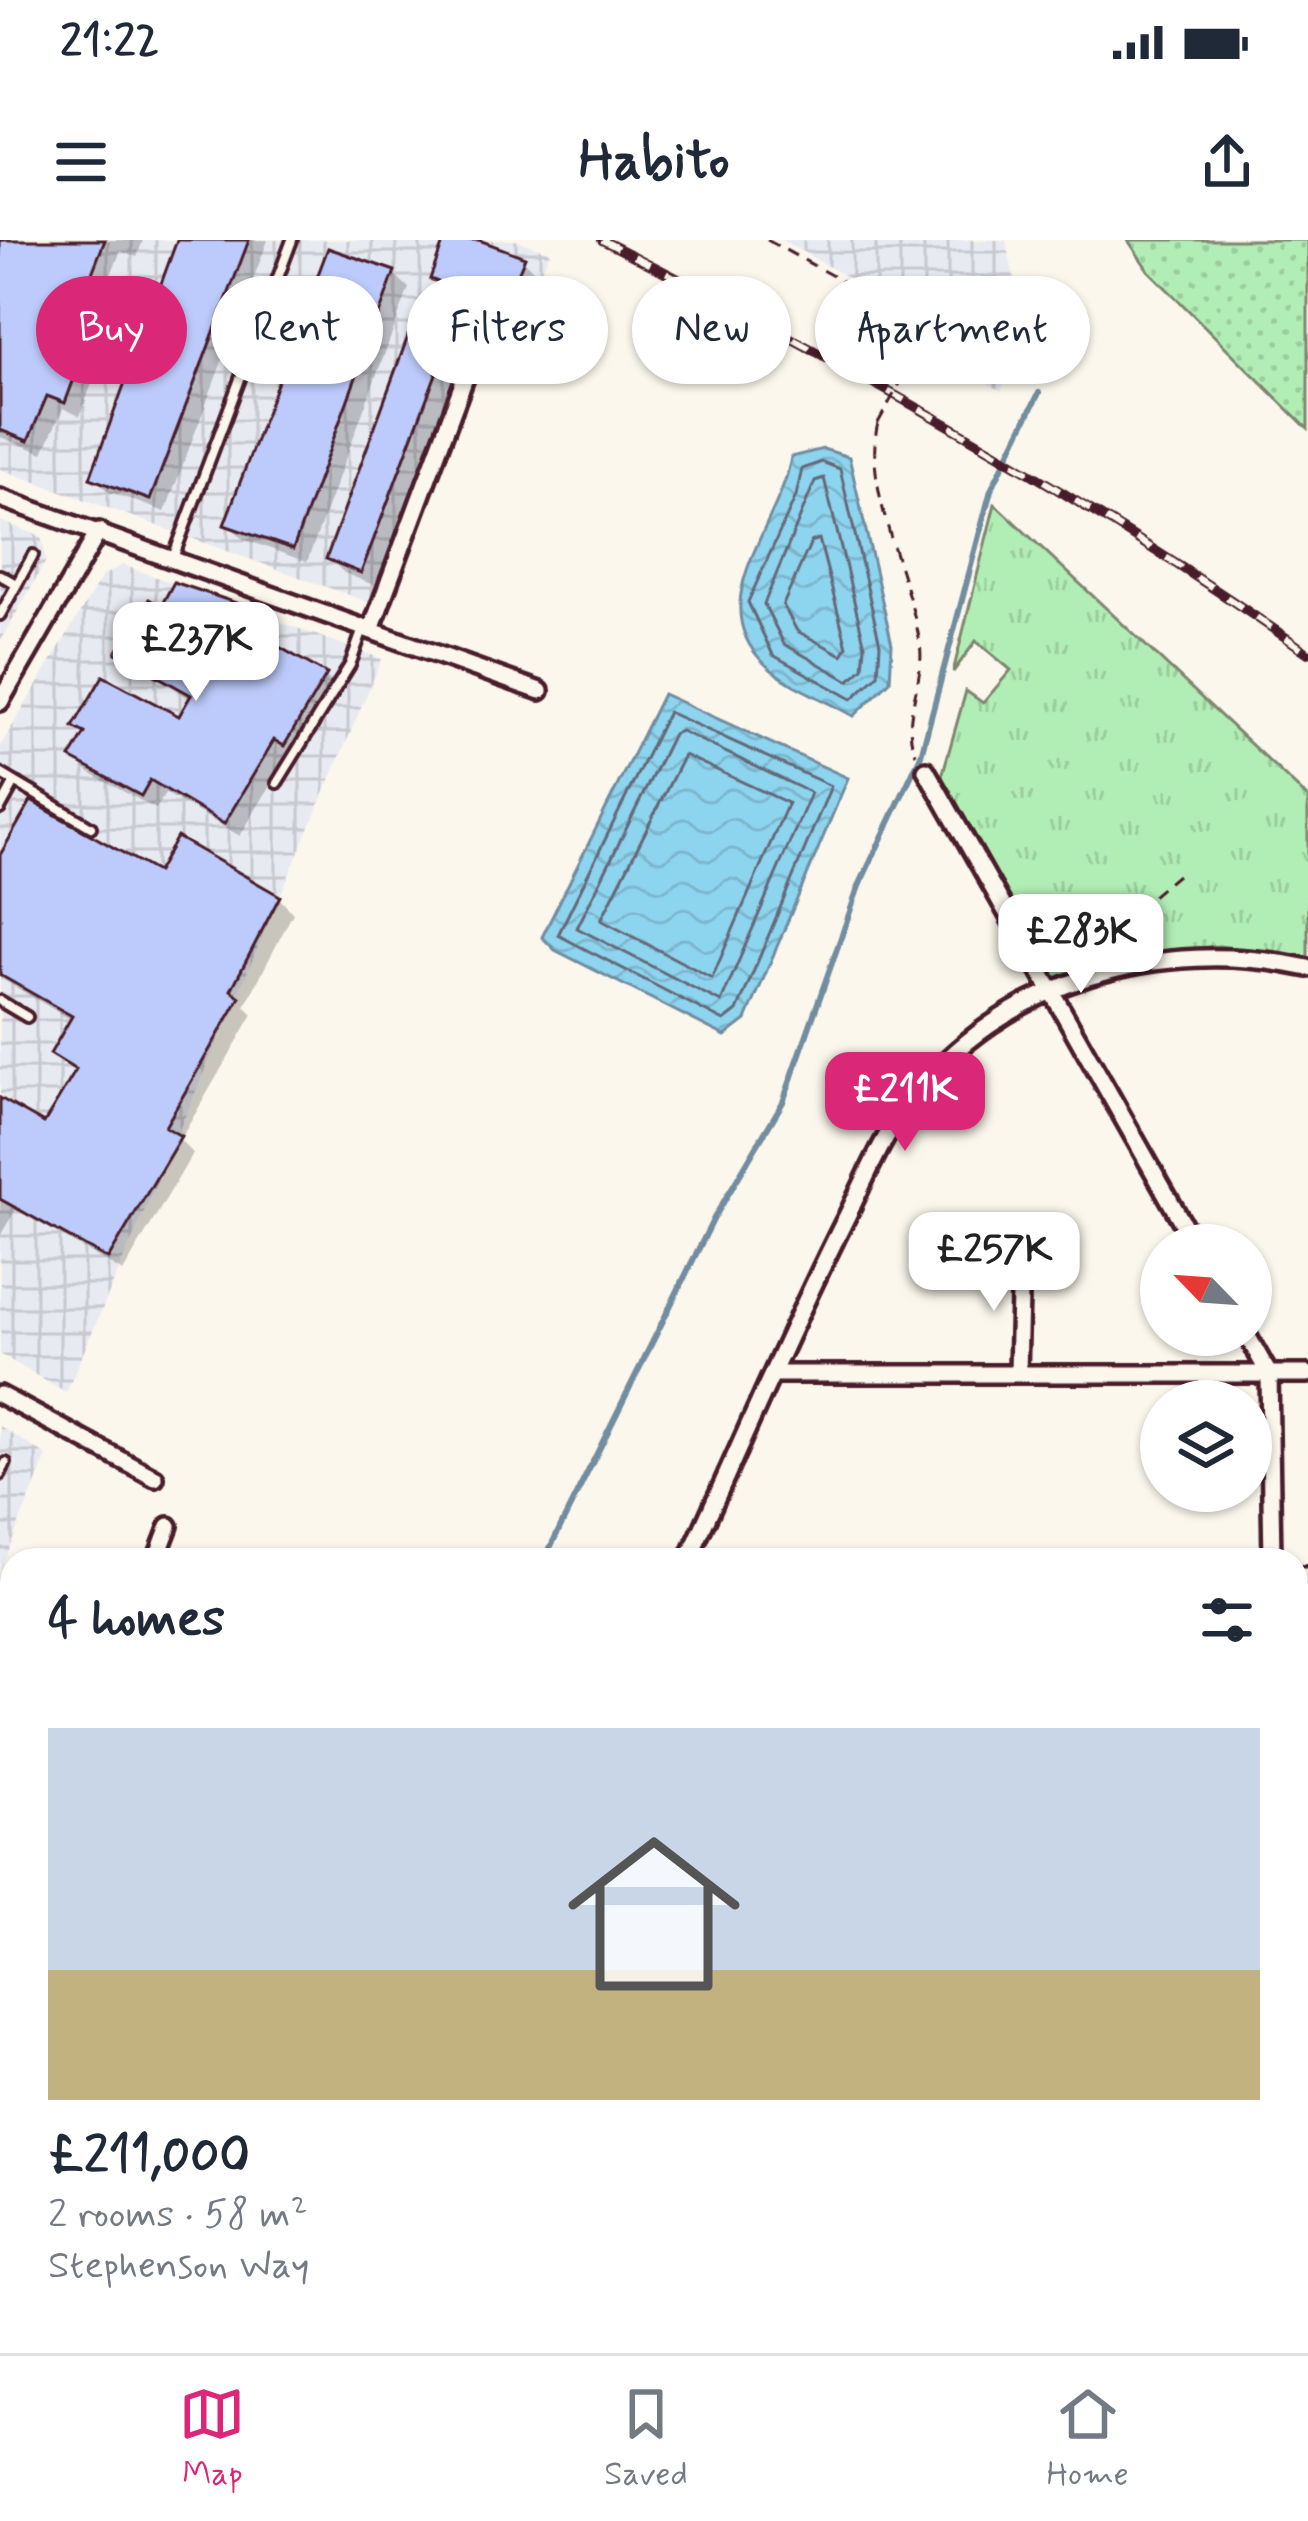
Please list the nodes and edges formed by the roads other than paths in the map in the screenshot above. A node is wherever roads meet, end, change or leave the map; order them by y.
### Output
1 (292, 240) edge
2 (462, 384) edge
3 (0, 498) edge
4 (99, 531) junction
5 (33, 554) dead end
6 (173, 558) junction
7 (0, 575) edge
8 (16, 584) junction
9 (0, 615) edge
10 (367, 629) junction
11 (541, 691) dead end
12 (0, 702) edge
13 (926, 770) dead end
14 (0, 773) edge
15 (15, 782) junction
16 (277, 783) dead end
17 (0, 808) edge
18 (91, 827) dead end
19 (1308, 968) edge
20 (1050, 994) junction
21 (0, 1001) edge
22 (27, 1017) dead end
23 (1183, 1224) edge
24 (1021, 1257) dead end
25 (1259, 1356) edge
26 (1018, 1372) junction
27 (1269, 1373) junction
28 (773, 1374) junction
29 (1308, 1374) edge
30 (0, 1395) edge
31 (6, 1462) dead end
32 (0, 1475) edge
33 (155, 1478) dead end
34 (169, 1526) dead end
35 (161, 1548) edge
36 (693, 1548) edge
37 (1272, 1548) edge

1 - 6 lane
2 - 10 street
3 - 4 street
4 - 6 street
4 - 12 street
5 - 8 lane
6 - 10 street
7 - 8 lane
8 - 9 lane
10 - 11 street
10 - 16 lane
13 - 20 street
14 - 15 lane
15 - 17 lane
15 - 18 lane
19 - 20 street
20 - 23 street
20 - 28 street
21 - 22 lane
24 - 26 street
25 - 27 street
26 - 27 street
26 - 28 street
27 - 29 street
27 - 37 street
28 - 36 street
30 - 33 street
31 - 32 lane
34 - 35 street

